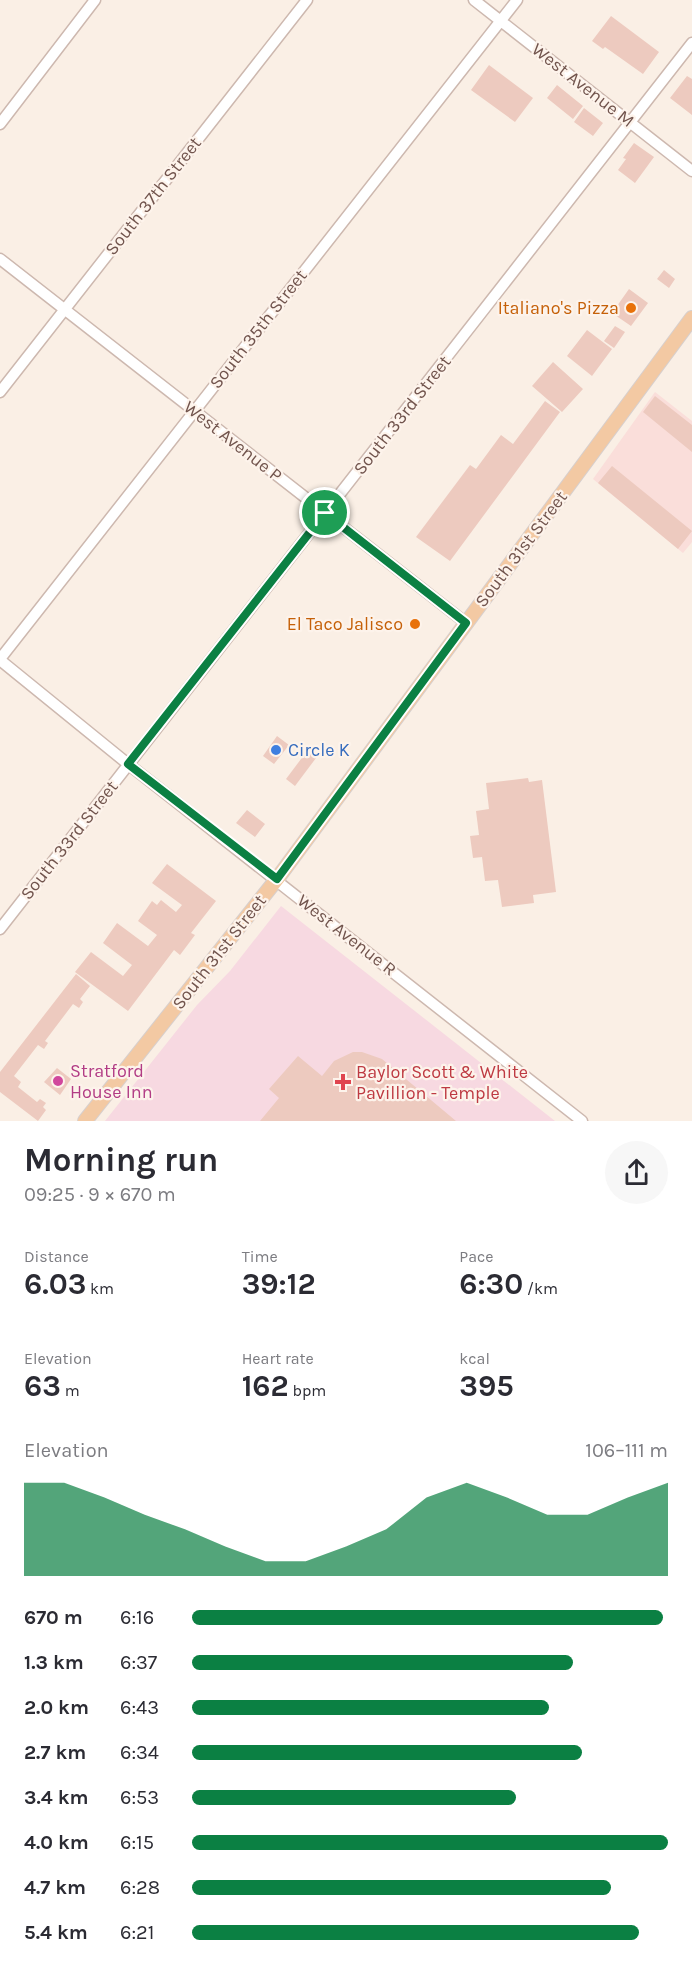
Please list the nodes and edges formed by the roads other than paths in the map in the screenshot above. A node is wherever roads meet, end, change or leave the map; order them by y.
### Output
1 (96, 0) edge
2 (307, 0) edge
3 (474, 0) edge
4 (517, 0) edge
5 (500, 21) junction
6 (692, 43) edge
7 (631, 122) junction
8 (0, 124) edge
9 (692, 171) edge
10 (0, 259) edge
11 (65, 309) junction
12 (692, 318) edge
13 (0, 392) edge
14 (194, 410) junction
15 (325, 513) junction
16 (466, 623) junction
17 (0, 660) edge
18 (128, 764) junction
19 (277, 879) junction
20 (0, 929) edge
21 (85, 1121) edge
22 (582, 1121) edge

1 - 8 street
2 - 11 street, South 37th Street
3 - 5 street, West Avenue M
4 - 5 street, South 35th Street
5 - 7 street, West Avenue M
5 - 14 street, South 35th Street
6 - 7 street, South 33rd Street
7 - 9 street, West Avenue M
7 - 15 street, South 33rd Street
10 - 11 street, West Avenue P
11 - 13 street, South 37th Street
11 - 14 street, West Avenue P
12 - 16 main road, South 31st Street
14 - 15 street, West Avenue P
14 - 17 street, South 35th Street
15 - 16 street, West Avenue P
15 - 18 street, South 33rd Street
16 - 19 main road, South 31st Street
17 - 18 street, West Avenue R
18 - 19 street, West Avenue R
18 - 20 street, South 33rd Street
19 - 21 main road, South 31st Street
19 - 22 street, West Avenue R

